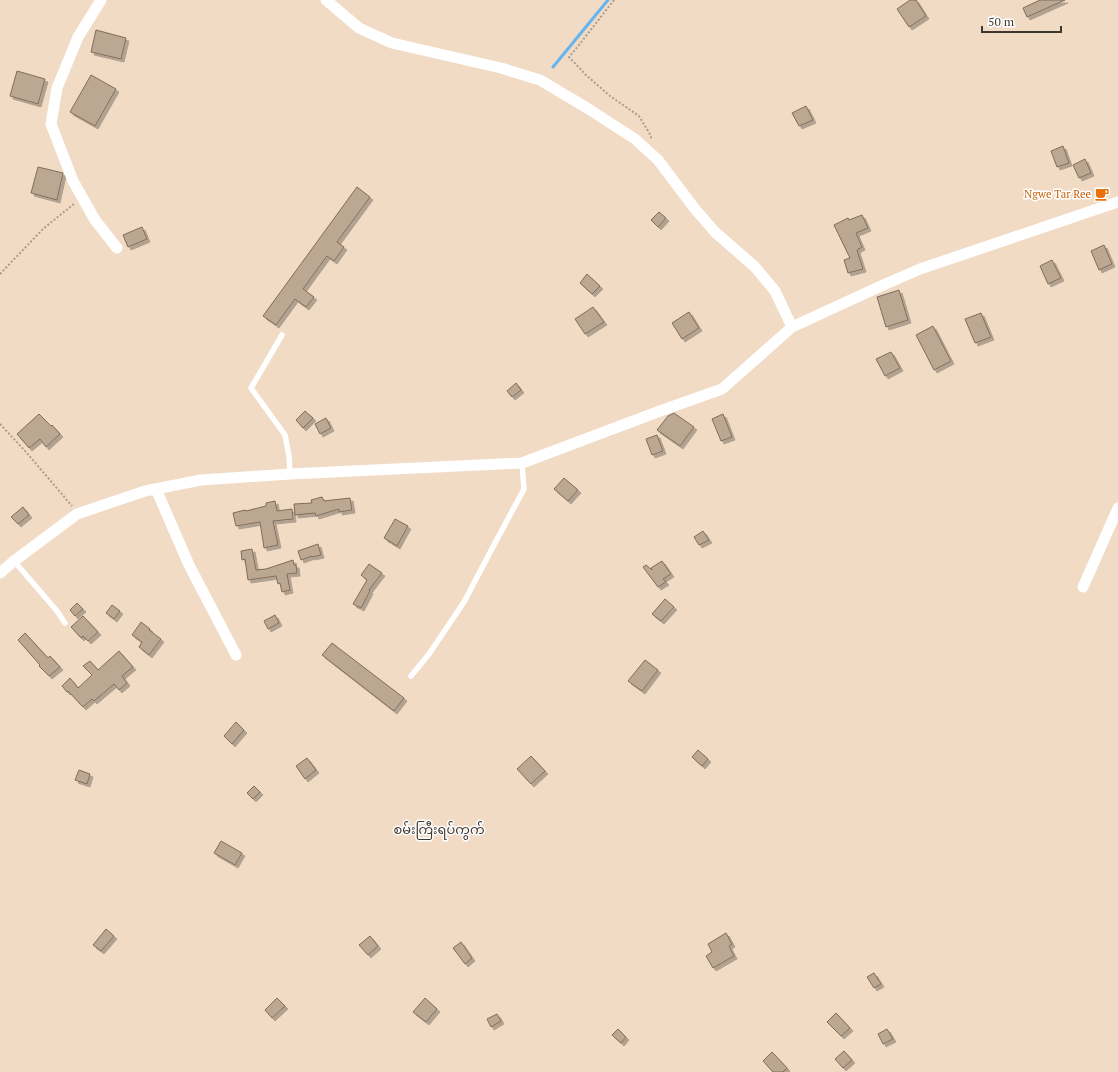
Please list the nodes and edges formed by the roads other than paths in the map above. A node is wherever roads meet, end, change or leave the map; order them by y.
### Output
1 (101, 0) edge
2 (326, 0) edge
3 (1118, 202) edge
4 (117, 248) dead end
5 (792, 327) junction
6 (282, 335) dead end
7 (522, 463) junction
8 (290, 474) junction
9 (156, 489) junction
10 (1118, 508) edge
11 (14, 561) junction
12 (0, 573) edge
13 (1083, 588) dead end
14 (65, 623) dead end
15 (236, 655) dead end
16 (411, 676) dead end

1 - 4 street
2 - 5 street
3 - 5 street
5 - 7 street
6 - 8 lane
7 - 8 street
7 - 16 lane
8 - 9 street
9 - 11 street
9 - 15 street
10 - 13 street
11 - 12 street
11 - 14 lane

